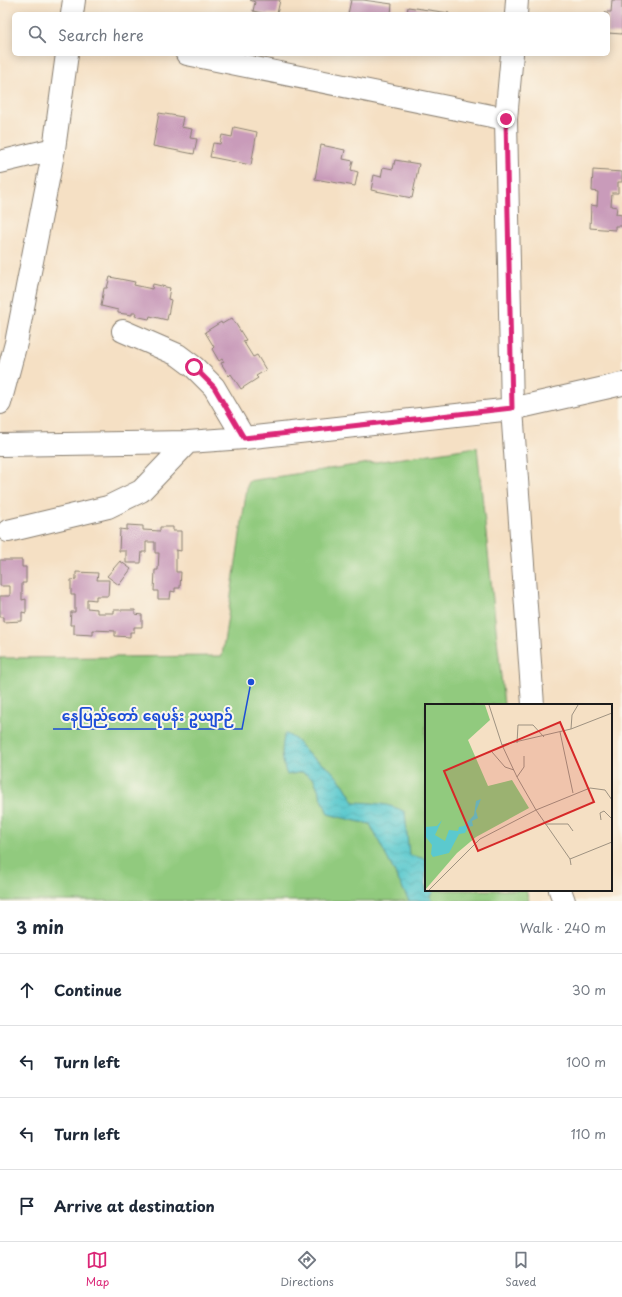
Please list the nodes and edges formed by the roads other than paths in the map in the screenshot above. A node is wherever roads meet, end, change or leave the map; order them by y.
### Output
1 (74, 0) edge
2 (517, 0) edge
3 (72, 12) edge
4 (516, 12) edge
5 (67, 56) edge
6 (198, 56) edge
7 (512, 56) edge
8 (506, 119) junction
9 (54, 149) junction
10 (0, 162) edge
11 (124, 331) dead end
12 (8, 340) edge
13 (622, 384) edge
14 (0, 403) edge
15 (512, 408) junction
16 (244, 438) junction
17 (188, 442) junction
18 (0, 445) edge
19 (8, 531) dead end
20 (533, 704) edge
21 (560, 891) edge
22 (564, 901) edge

1 - 3 street
2 - 4 street
5 - 9 street
6 - 8 street
7 - 8 street
8 - 15 street
9 - 10 street
9 - 12 street
11 - 16 street
12 - 14 street
13 - 15 street
15 - 16 street
15 - 20 street
16 - 17 street
17 - 18 street
17 - 19 street
21 - 22 street

